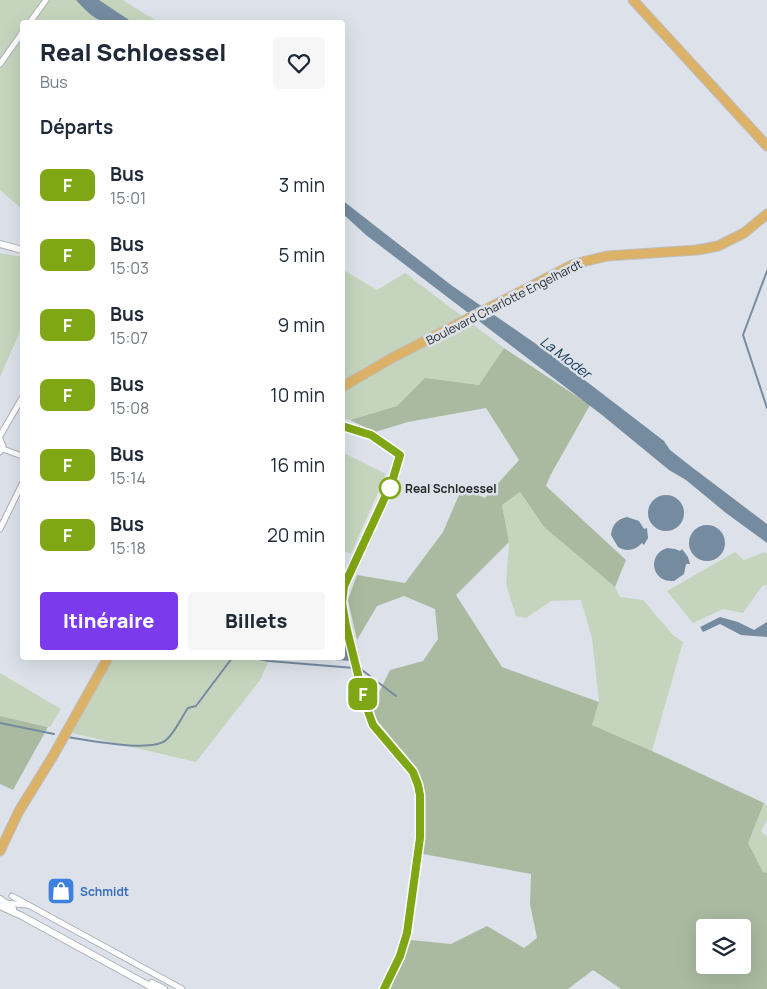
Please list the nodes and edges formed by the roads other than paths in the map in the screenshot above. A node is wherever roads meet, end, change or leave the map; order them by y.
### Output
1 (46, 0) edge
2 (633, 0) edge
3 (31, 20) edge
4 (20, 36) edge
5 (0, 64) edge
6 (767, 146) edge
7 (767, 214) edge
8 (0, 244) edge
9 (20, 249) edge
10 (358, 377) junction
11 (345, 381) edge
12 (345, 385) edge
13 (20, 402) edge
14 (345, 427) edge
15 (0, 438) edge
16 (1, 451) edge
17 (400, 455) joint
18 (20, 456) edge
19 (20, 488) edge
20 (0, 529) edge
21 (345, 584) edge
22 (345, 620) edge
23 (107, 660) edge
24 (12, 824) junction
25 (0, 842) edge
26 (0, 851) edge
27 (12, 896) dead end
28 (1, 902) edge
29 (30, 905) junction
30 (126, 972) junction
31 (155, 989) edge
32 (164, 989) edge
33 (182, 989) edge
34 (384, 989) edge

1 - 3 street
2 - 6 main road
4 - 5 street
7 - 10 main road, Boulevard Charlotte Engelhardt
8 - 9 street
10 - 11 main road, Boulevard Charlotte Engelhardt
10 - 12 main road, Boulevard Charlotte Engelhardt
13 - 15 street
14 - 17 street
15 - 16 street
16 - 18 street
17 - 21 street
19 - 20 street
22 - 34 street
23 - 24 main road
24 - 25 main road
24 - 26 main road
27 - 29 street
28 - 29 street
28 - 30 street
29 - 33 street
30 - 31 street
30 - 32 street

